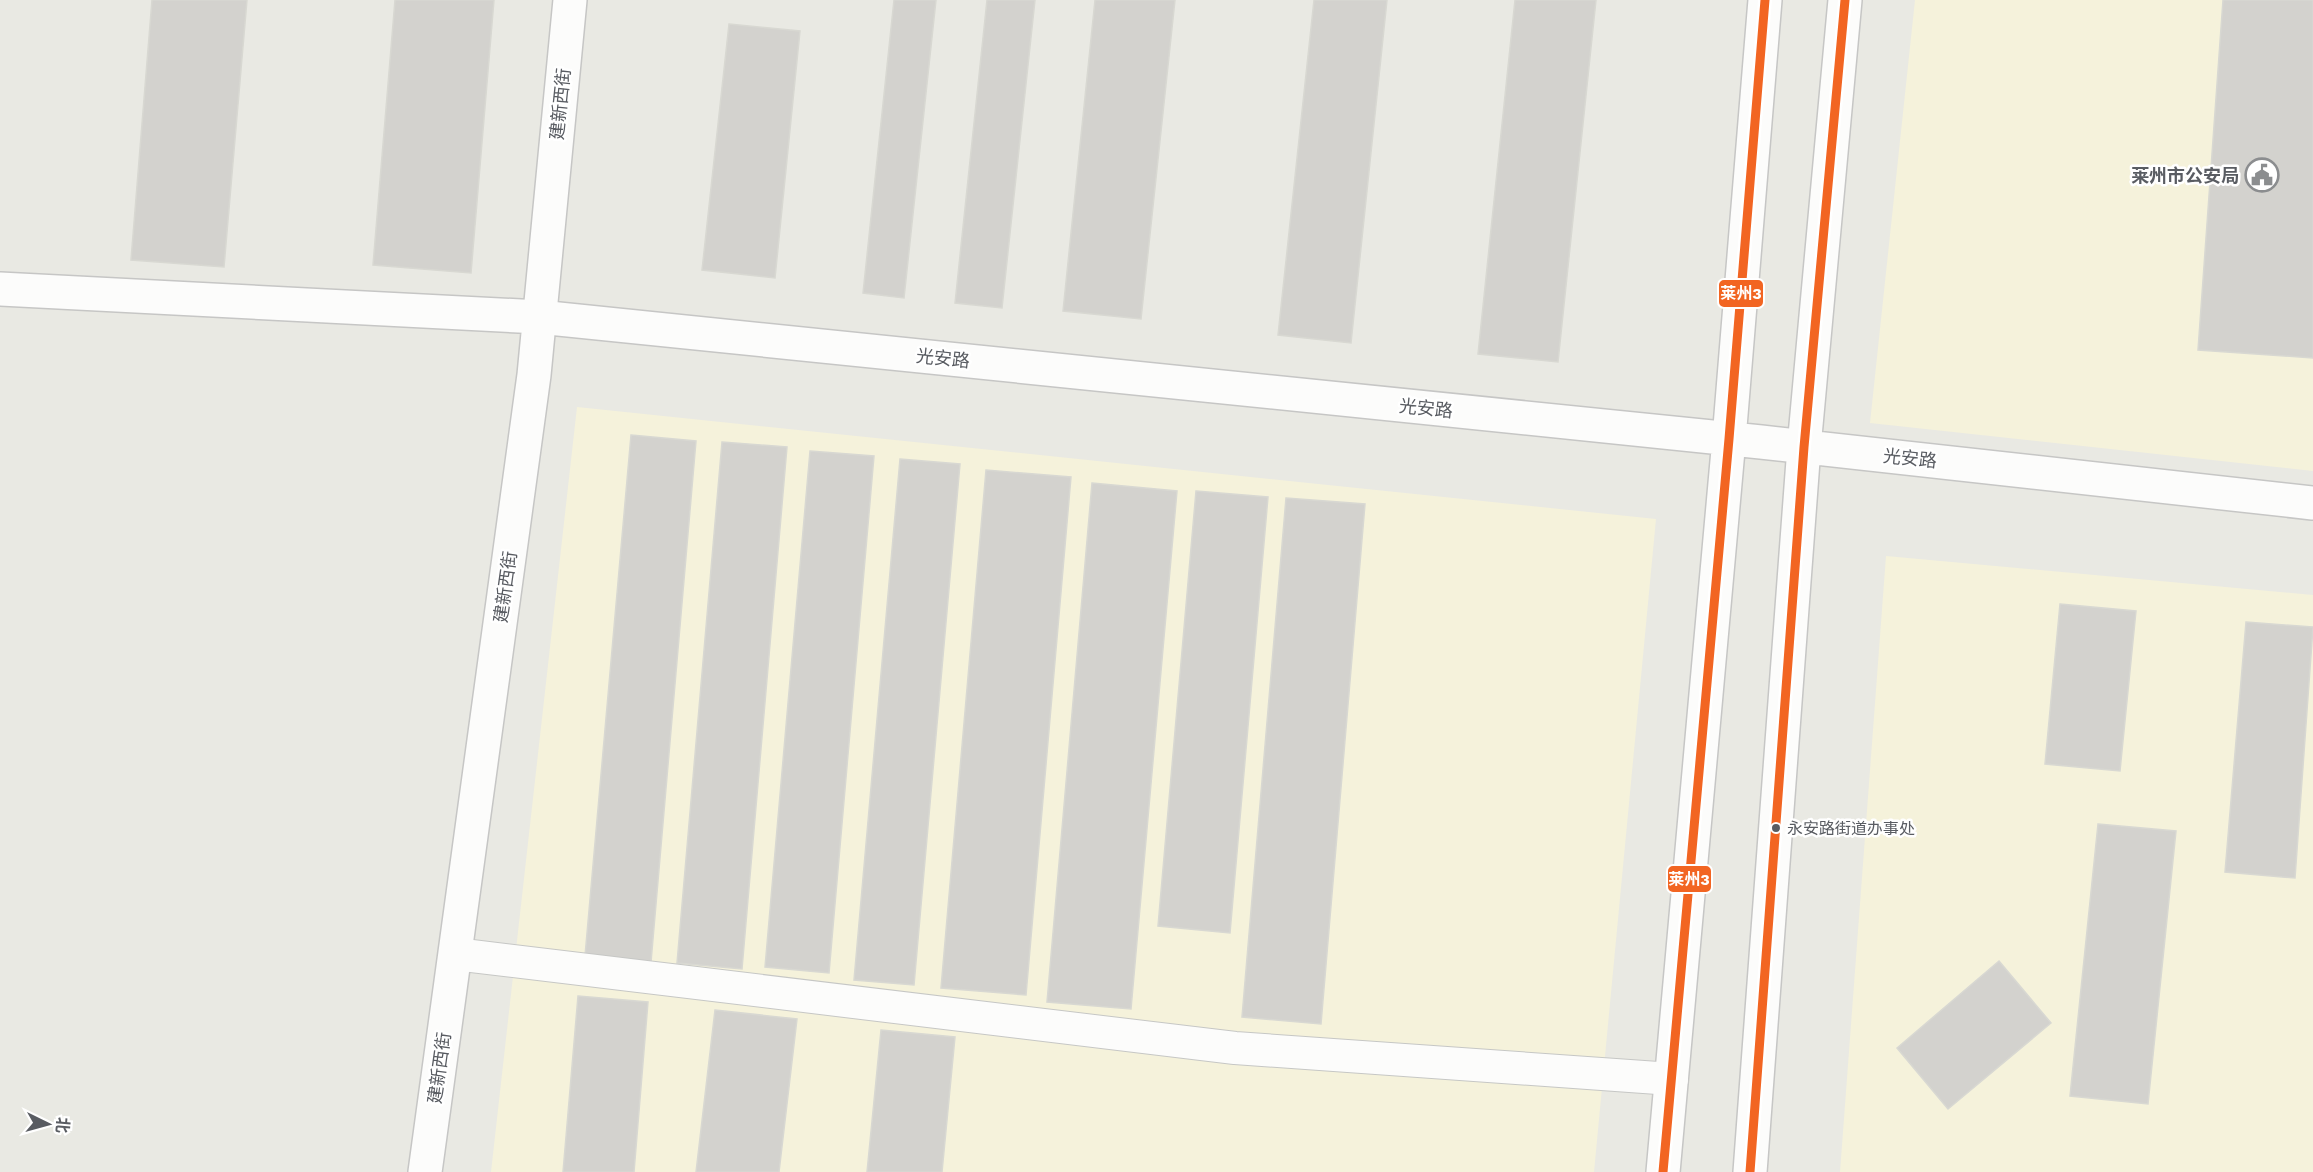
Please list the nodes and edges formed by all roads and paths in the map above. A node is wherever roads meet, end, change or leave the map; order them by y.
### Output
1 (570, 0) edge
2 (1765, 0) edge
3 (1845, 0) edge
4 (0, 289) edge
5 (539, 317) junction
6 (1729, 438) junction
7 (1804, 447) junction
8 (2313, 503) edge
9 (455, 954) junction
10 (1672, 1079) junction
11 (425, 1172) edge
12 (1664, 1172) edge
13 (1750, 1172) edge

1 - 5 street, 建新西街
2 - 6 street
3 - 7 street
4 - 5 street, 光安路
5 - 6 street, 光安路
5 - 9 street, 建新西街
6 - 7 street, 光安路
6 - 10 street
7 - 8 street, 光安路
7 - 13 street
9 - 10 street
9 - 11 street, 建新西街
10 - 12 street

